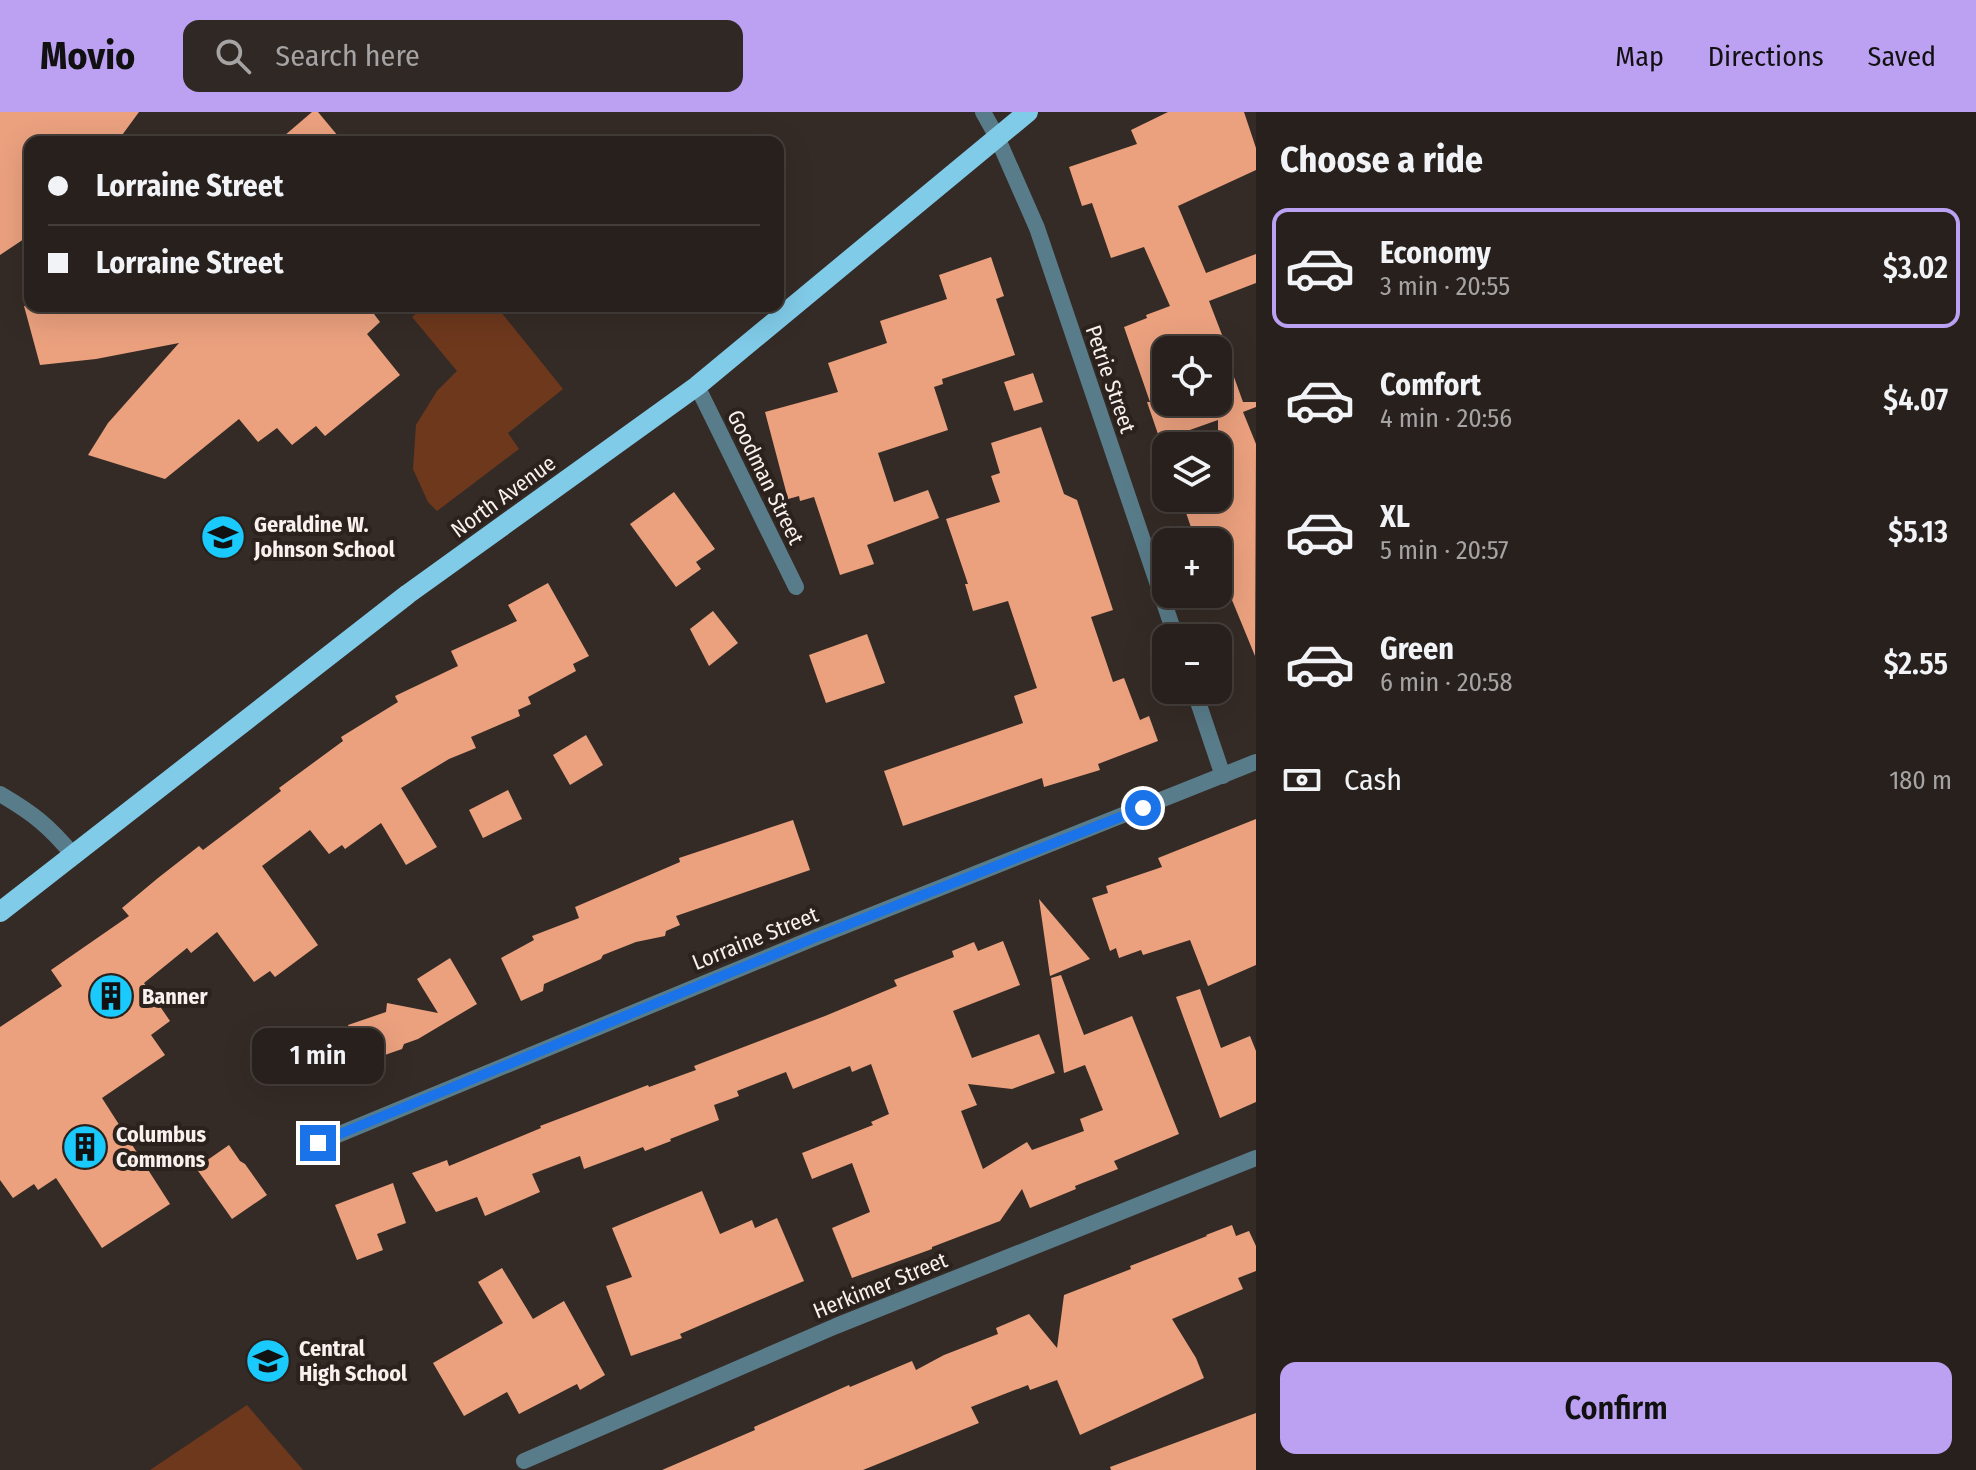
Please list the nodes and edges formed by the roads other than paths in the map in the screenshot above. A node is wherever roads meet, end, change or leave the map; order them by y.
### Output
1 (983, 112) edge
2 (1028, 112) edge
3 (997, 137) junction
4 (697, 386) junction
5 (796, 587) dead end
6 (1171, 624) edge
7 (1199, 704) edge
8 (1256, 762) edge
9 (1223, 776) junction
10 (0, 794) edge
11 (74, 856) junction
12 (0, 912) edge
13 (318, 1143) dead end
14 (1256, 1158) edge
15 (524, 1461) dead end

1 - 3 street, Petrie Street
2 - 3 main road, North Avenue
3 - 4 main road, North Avenue
3 - 6 street, Petrie Street
4 - 5 street, Goodman Street
4 - 11 main road, North Avenue
7 - 9 street
8 - 9 street, Lorraine Street
9 - 13 street, Lorraine Street
10 - 11 street
11 - 12 main road, North Avenue
14 - 15 street, Herkimer Street

